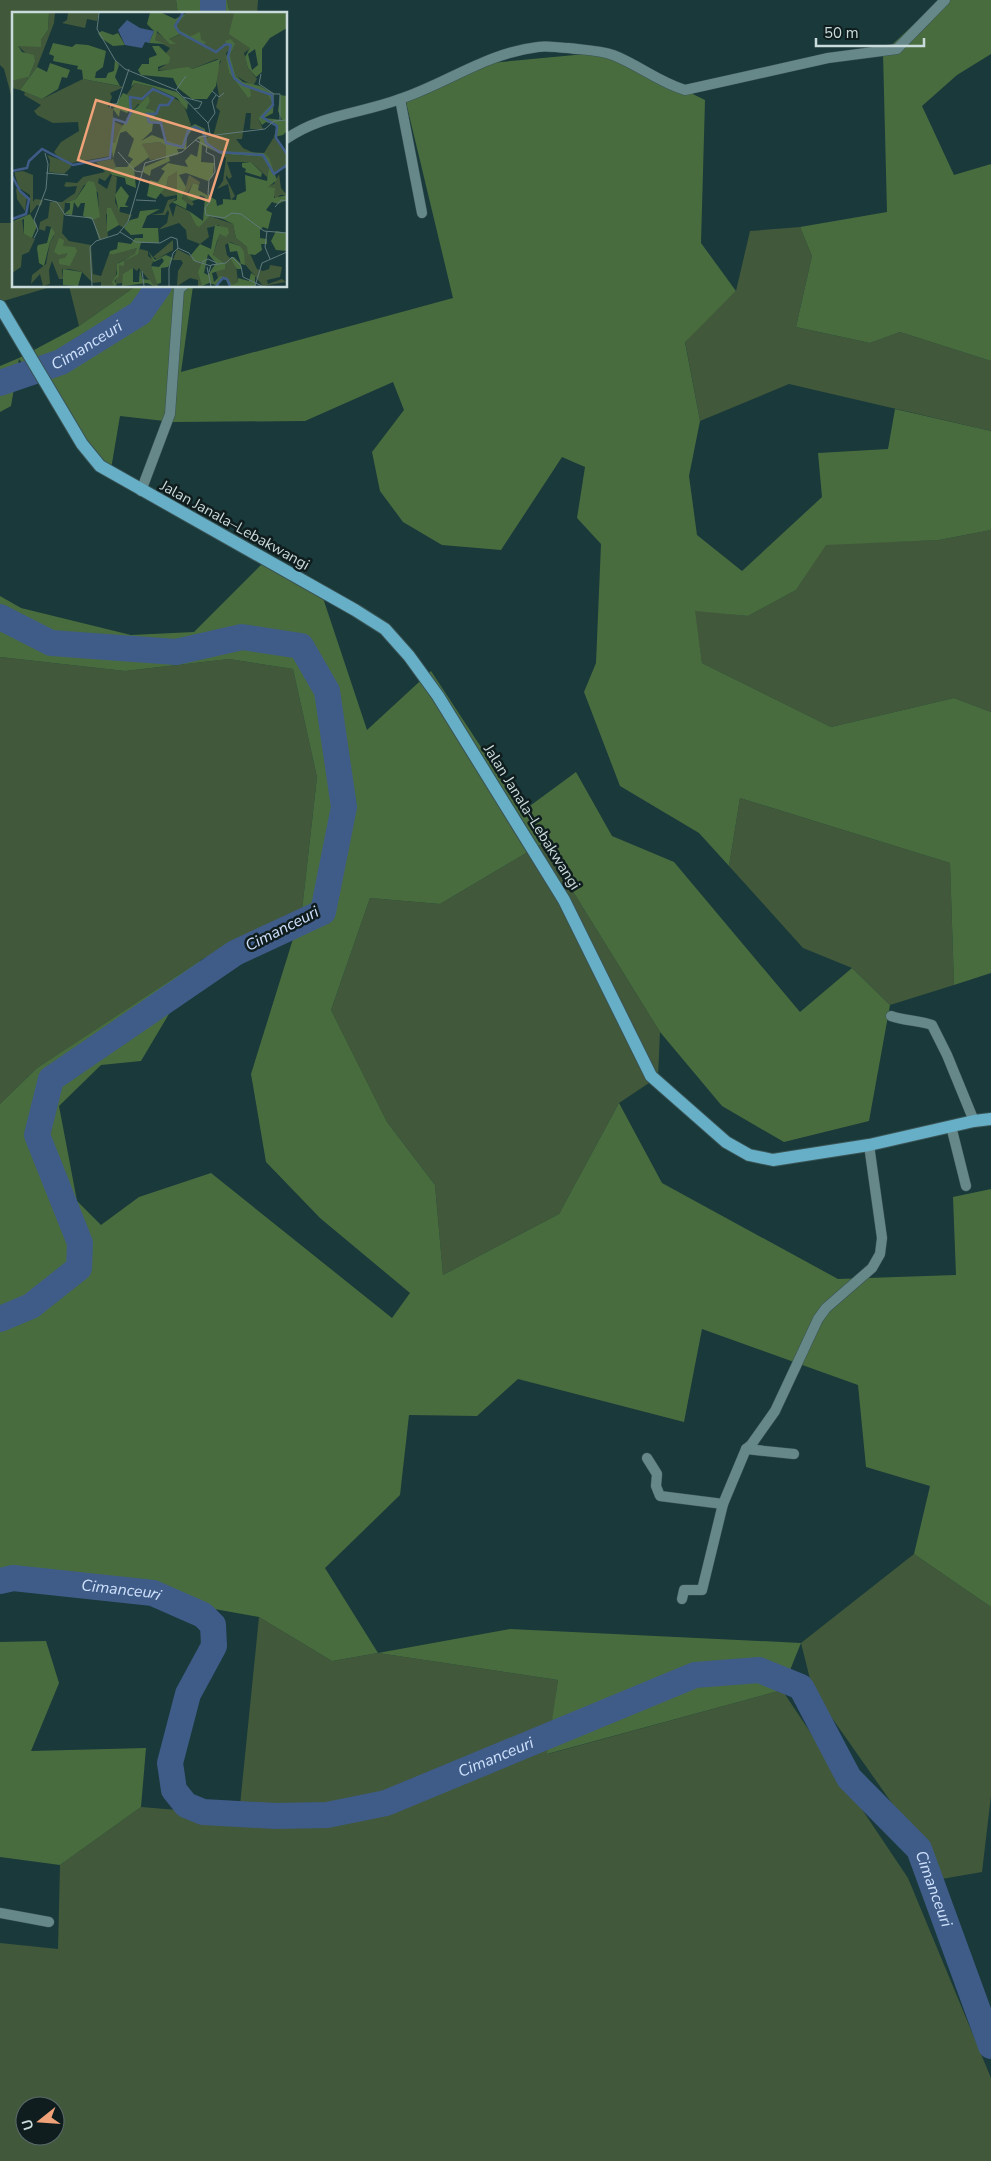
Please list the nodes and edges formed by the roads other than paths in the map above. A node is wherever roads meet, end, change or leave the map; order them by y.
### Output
1 (945, 0) edge
2 (400, 99) junction
3 (288, 138) edge
4 (422, 213) dead end
5 (181, 288) edge
6 (0, 306) edge
7 (141, 491) junction
8 (891, 1016) dead end
9 (991, 1119) edge
10 (974, 1121) junction
11 (951, 1126) junction
12 (869, 1146) junction
13 (966, 1186) dead end
14 (746, 1449) junction
15 (794, 1454) dead end
16 (646, 1458) dead end
17 (723, 1504) junction
18 (682, 1599) dead end
19 (0, 1913) edge
20 (49, 1922) dead end

1 - 2 street
2 - 3 street
2 - 4 street
5 - 7 street
6 - 7 main road, Jalan Janala–Lebakwangi
7 - 12 main road, Jalan Janala–Lebakwangi
8 - 10 street
9 - 10 main road, Jalan Janala–Lebakwangi
10 - 11 main road, Jalan Janala–Lebakwangi
11 - 12 main road, Jalan Janala–Lebakwangi
11 - 13 street
12 - 14 street
14 - 15 street
14 - 17 street
16 - 17 street
17 - 18 street
19 - 20 street

